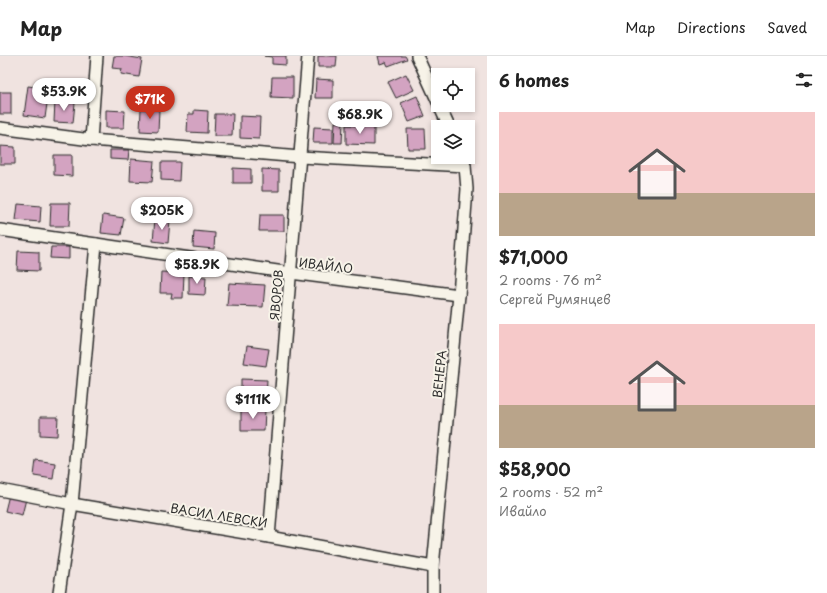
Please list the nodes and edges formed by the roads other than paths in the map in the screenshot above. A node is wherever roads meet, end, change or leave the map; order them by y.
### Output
1 (97, 56) edge
2 (308, 56) edge
3 (417, 56) edge
4 (431, 87) edge
5 (0, 128) edge
6 (91, 140) junction
7 (300, 157) junction
8 (431, 160) edge
9 (464, 164) edge
10 (0, 230) edge
11 (96, 244) junction
12 (291, 273) junction
13 (459, 295) junction
14 (0, 490) edge
15 (72, 504) junction
16 (269, 537) junction
17 (433, 567) junction
18 (59, 593) edge
19 (433, 593) edge

1 - 6 street
2 - 7 street, ЯВОРОВ
3 - 4 street
5 - 6 street
6 - 7 street
7 - 8 street
7 - 12 street, ЯВОРОВ
9 - 13 street, ВЕНЕРА
10 - 11 street, ИВАЙЛО
11 - 12 street, ИВАЙЛО
11 - 15 street
12 - 13 street, ИВАЙЛО
12 - 16 street, ЯВОРОВ
13 - 17 street, ВЕНЕРА
14 - 15 street, ВАСИЛ ЛЕВСКИ
15 - 16 street, ВАСИЛ ЛЕВСКИ
15 - 18 street
16 - 17 street, ВАСИЛ ЛЕВСКИ
17 - 19 street, ВЕНЕРА

